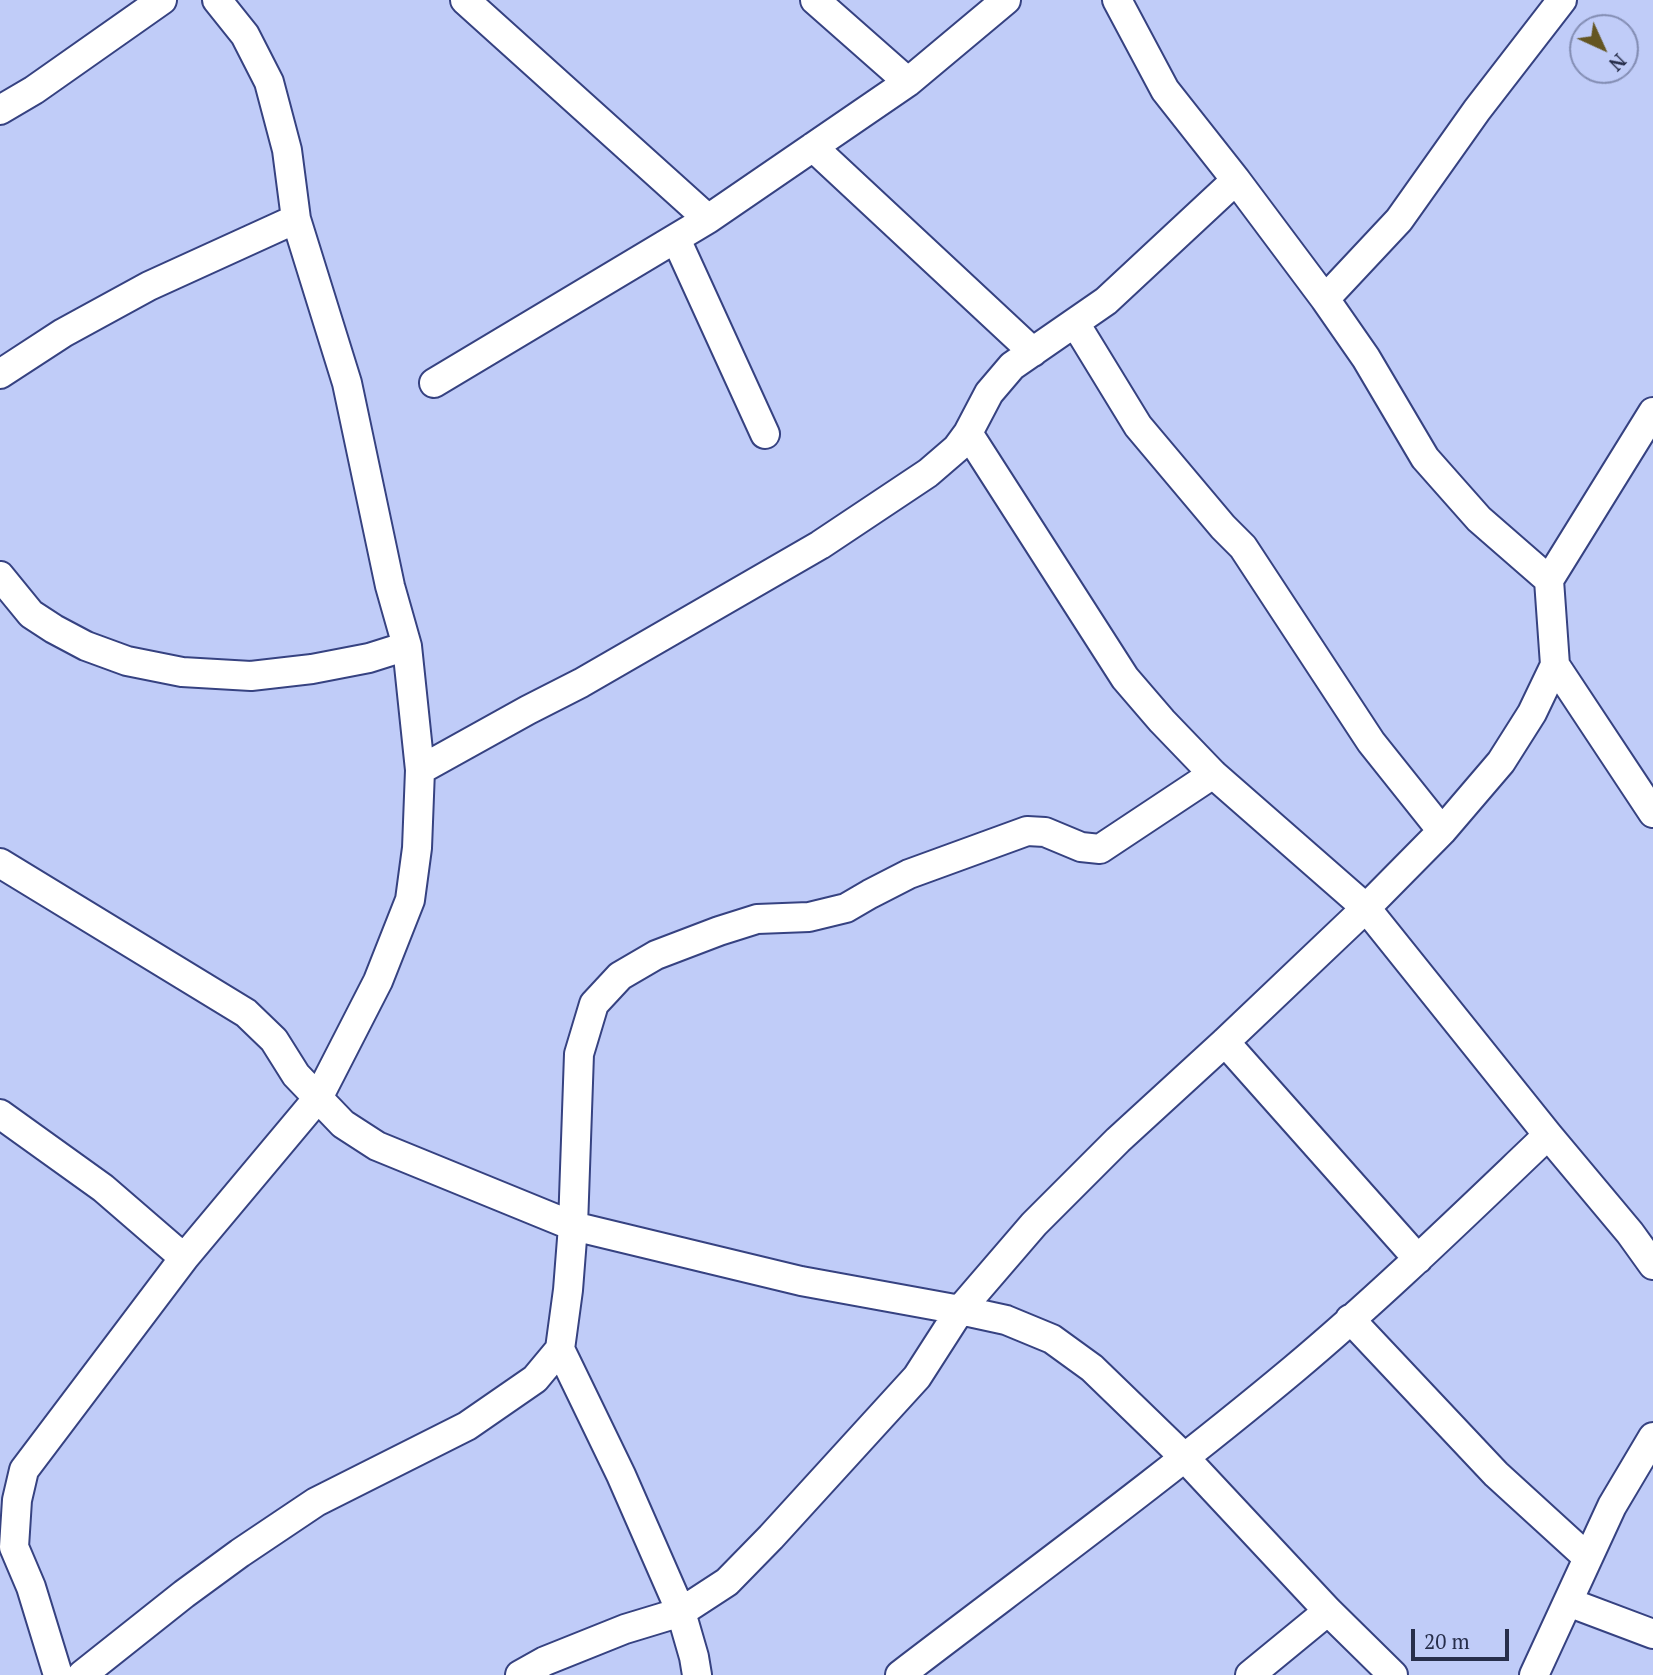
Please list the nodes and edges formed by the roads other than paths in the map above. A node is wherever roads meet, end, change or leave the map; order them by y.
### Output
1 (162, 0) edge
2 (217, 0) edge
3 (465, 0) edge
4 (815, 0) edge
5 (1006, 0) edge
6 (1117, 0) edge
7 (1562, 0) edge
8 (908, 82) junction
9 (0, 110) edge
10 (813, 147) junction
11 (1236, 180) junction
12 (296, 219) junction
13 (708, 219) junction
14 (676, 239) junction
15 (1325, 299) junction
16 (1075, 323) junction
17 (1033, 352) junction
18 (0, 374) edge
19 (434, 383) dead end
20 (1653, 412) edge
21 (968, 433) junction
22 (765, 434) dead end
23 (0, 576) edge
24 (1549, 580) junction
25 (407, 646) junction
26 (1555, 665) junction
27 (420, 770) junction
28 (1213, 774) junction
29 (1653, 813) edge
30 (1442, 831) junction
31 (0, 863) edge
32 (1366, 908) junction
33 (1225, 1042) junction
34 (318, 1098) junction
35 (0, 1114) edge
36 (1548, 1135) junction
37 (573, 1226) junction
38 (184, 1258) junction
39 (1418, 1259) junction
40 (1653, 1265) edge
41 (960, 1310) junction
42 (1350, 1320) junction
43 (560, 1349) junction
44 (1653, 1437) edge
45 (1185, 1458) junction
46 (7, 1544) edge
47 (1588, 1558) junction
48 (1568, 1602) junction
49 (1328, 1611) junction
50 (681, 1612) junction
51 (1653, 1634) edge
52 (58, 1675) edge
53 (82, 1675) edge
54 (520, 1675) edge
55 (697, 1675) edge
56 (900, 1675) edge
57 (1250, 1675) edge
58 (1393, 1675) edge
59 (1534, 1675) edge

1 - 9 street
2 - 12 street
3 - 13 street
4 - 8 street
5 - 8 street
6 - 11 street
7 - 15 street
8 - 10 street
10 - 13 street
10 - 17 street
11 - 15 street
11 - 16 street
12 - 18 street
12 - 25 street
13 - 14 street
14 - 19 street
14 - 22 street
15 - 24 street
16 - 17 street
16 - 30 street
17 - 21 street
20 - 24 street
21 - 27 street
21 - 28 street
23 - 25 street
24 - 26 street
25 - 27 street
26 - 29 street
26 - 30 street
27 - 34 street
28 - 32 street
28 - 37 street
30 - 32 street
31 - 34 street
32 - 33 street
32 - 36 street
33 - 39 street
33 - 41 street
34 - 37 street
34 - 38 street
35 - 38 street
36 - 39 street
36 - 40 street
37 - 41 street
37 - 43 street
38 - 46 street
39 - 42 street
41 - 45 street
41 - 50 street
42 - 45 street
42 - 47 street
43 - 50 street
43 - 53 street
44 - 47 street
45 - 49 street
45 - 56 street
46 - 52 street
47 - 48 street
48 - 51 street
48 - 59 street
49 - 57 street
49 - 58 street
50 - 54 street
50 - 55 street

